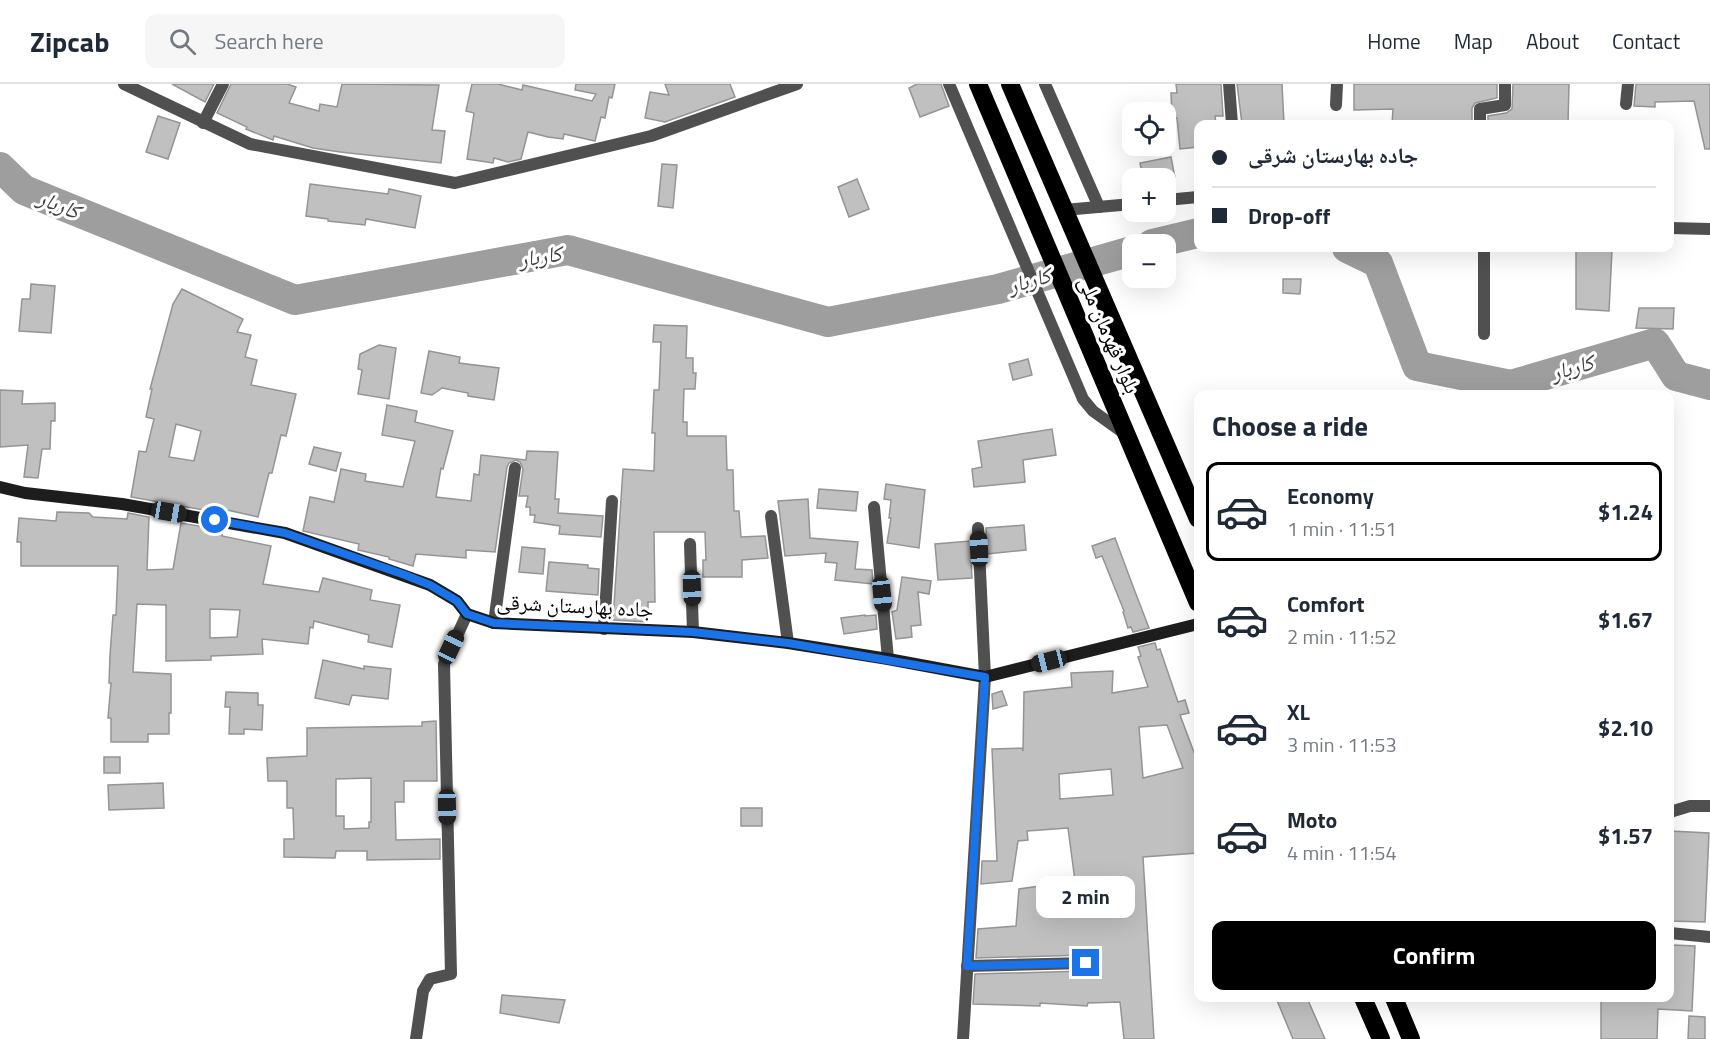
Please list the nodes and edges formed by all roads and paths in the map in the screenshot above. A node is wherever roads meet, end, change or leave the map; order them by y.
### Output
1 (124, 84) edge
2 (223, 84) edge
3 (797, 84) edge
4 (949, 84) edge
5 (978, 84) edge
6 (1010, 84) edge
7 (1045, 84) edge
8 (1229, 84) edge
9 (1337, 84) edge
10 (1506, 84) edge
11 (1628, 84) edge
12 (1626, 104) dead end
13 (1336, 105) dead end
14 (1232, 120) edge
15 (1480, 120) edge
16 (203, 123) junction
17 (1194, 197) edge
18 (1176, 199) edge
19 (1122, 205) edge
20 (1099, 207) junction
21 (1068, 218) junction
22 (1674, 228) edge
23 (1710, 229) edge
24 (1484, 252) edge
25 (1484, 334) dead end
26 (1128, 436) junction
27 (515, 468) dead end
28 (0, 488) edge
29 (612, 501) dead end
30 (874, 507) dead end
31 (1194, 510) edge
32 (771, 516) dead end
33 (978, 528) dead end
34 (690, 544) dead end
35 (1194, 593) edge
36 (467, 614) junction
37 (494, 623) junction
38 (1194, 625) edge
39 (604, 629) junction
40 (693, 632) junction
41 (788, 643) junction
42 (888, 659) junction
43 (985, 677) junction
44 (1710, 806) edge
45 (1674, 811) edge
46 (1674, 933) edge
47 (1710, 937) edge
48 (1086, 963) dead end
49 (967, 966) junction
50 (1366, 1002) edge
51 (1396, 1002) edge
52 (416, 1039) edge
53 (963, 1039) edge
54 (1381, 1039) edge
55 (1411, 1039) edge

1 - 16 street
2 - 16 street
3 - 16 street
4 - 26 street
5 - 26 highway, بلوار قهرمان ملی
6 - 21 highway, بلوار قهرمان ملی
7 - 20 street
8 - 14 street
9 - 13 street
10 - 15 street
11 - 12 street
17 - 18 street
19 - 20 street
20 - 21 street
21 - 31 highway, بلوار قهرمان ملی
22 - 23 street
24 - 25 street
26 - 35 highway, بلوار قهرمان ملی
27 - 37 street
28 - 36 street, جاده بهارستان شرقی
29 - 39 street
30 - 42 street
32 - 41 street
33 - 43 street
34 - 40 street
36 - 37 street, جاده بهارستان شرقی
36 - 52 street
37 - 39 street, جاده بهارستان شرقی
38 - 43 street, جاده بهارستان شرقی
39 - 40 street, جاده بهارستان شرقی
40 - 41 street, جاده بهارستان شرقی
41 - 42 street, جاده بهارستان شرقی
42 - 43 street, جاده بهارستان شرقی
43 - 49 street
44 - 45 street
46 - 47 street
48 - 49 street
49 - 53 street
50 - 54 highway
51 - 55 highway

